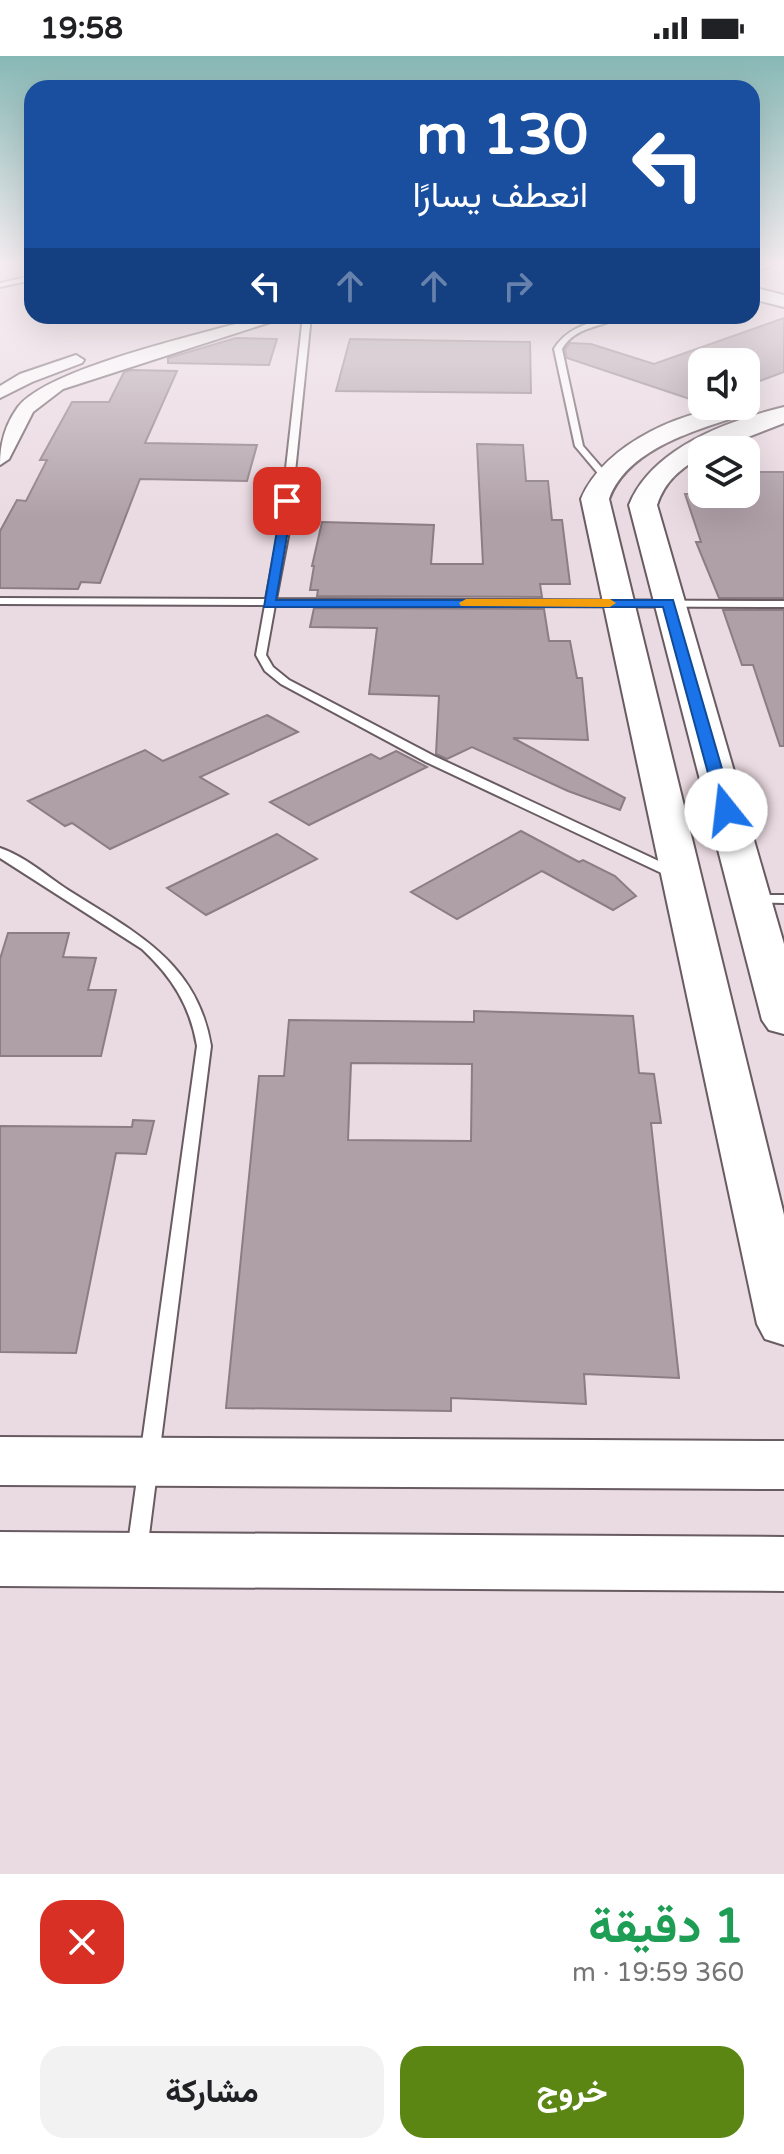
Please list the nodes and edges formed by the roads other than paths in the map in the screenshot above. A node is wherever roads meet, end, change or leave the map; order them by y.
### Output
1 (120, 348) edge
2 (172, 348) edge
3 (304, 348) edge
4 (559, 348) edge
5 (784, 390) edge
6 (0, 393) edge
7 (760, 400) edge
8 (784, 414) edge
9 (710, 420) edge
10 (0, 459) edge
11 (604, 475) junction
12 (0, 601) edge
13 (617, 603) junction
14 (669, 603) junction
15 (269, 604) junction
16 (784, 604) edge
17 (0, 852) edge
18 (683, 877) junction
19 (750, 899) junction
20 (784, 899) edge
21 (784, 1020) edge
22 (784, 1324) edge
23 (0, 1461) edge
24 (150, 1462) junction
25 (784, 1465) edge
26 (0, 1559) edge
27 (135, 1560) junction
28 (784, 1564) edge

1 - 6 street
2 - 10 street
3 - 15 lane
4 - 11 lane
5 - 7 street
8 - 14 street
9 - 11 street
11 - 13 street
12 - 15 lane
13 - 14 lane
13 - 15 lane
13 - 18 street
14 - 16 lane
14 - 19 street
15 - 18 lane
17 - 24 lane
18 - 22 street
19 - 20 lane
19 - 21 street
23 - 24 street
24 - 25 street
24 - 27 lane
26 - 27 street
27 - 28 street

